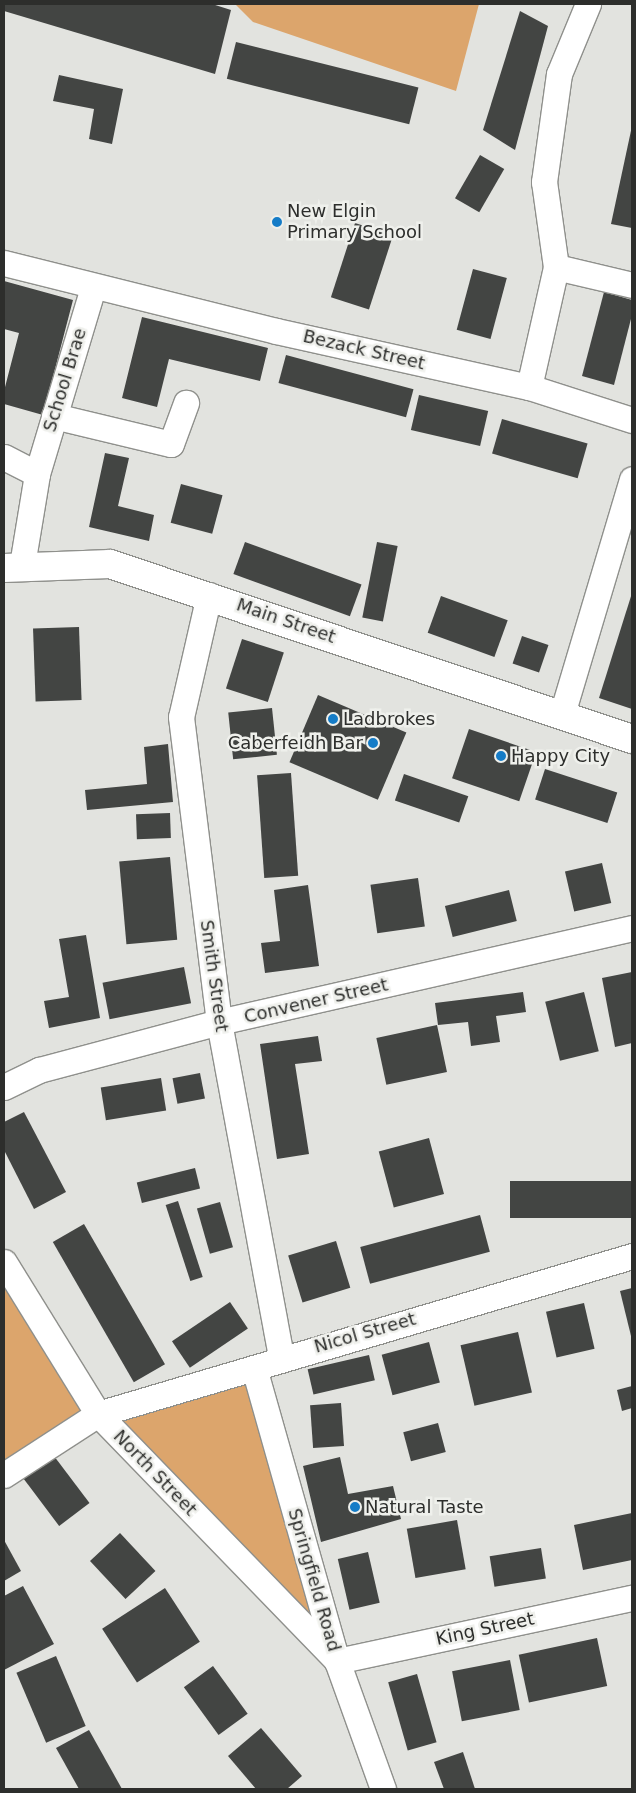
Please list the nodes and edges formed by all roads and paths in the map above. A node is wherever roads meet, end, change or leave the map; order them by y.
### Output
1 (588, 4) edge
2 (4, 263) edge
3 (556, 267) junction
4 (632, 285) edge
5 (93, 287) junction
6 (530, 387) junction
7 (186, 403) dead end
8 (54, 416) junction
9 (632, 420) edge
10 (4, 457) edge
11 (37, 474) junction
12 (632, 479) edge
13 (13, 567) edge
14 (208, 595) junction
15 (562, 714) junction
16 (632, 739) edge
17 (632, 928) edge
18 (219, 1022) junction
19 (4, 1086) edge
20 (632, 1256) edge
21 (4, 1262) edge
22 (281, 1358) junction
23 (254, 1368) junction
24 (98, 1414) junction
25 (4, 1475) edge
26 (632, 1598) edge
27 (337, 1661) junction
28 (382, 1789) edge

1 - 3 street
2 - 5 street
3 - 4 street
3 - 6 street
5 - 6 street, Bezack Street
5 - 8 street, School Brae
6 - 9 street, Bezack Street
7 - 8 street
8 - 11 street, School Brae
10 - 11 street
11 - 13 street, School Brae
12 - 15 street
13 - 14 main road, Main Street
14 - 15 main road, Main Street
14 - 18 street, Smith Street
15 - 16 main road, Main Street
17 - 18 street, Convener Street
18 - 19 street, Convener Street
18 - 22 street, Smith Street
20 - 22 street, Nicol Street
21 - 24 street, North Street
22 - 23 street, Nicol Street
23 - 24 street, Nicol Street
23 - 27 street, Springfield Road
24 - 25 street, Nicol Street
24 - 27 street, North Street
26 - 27 street, King Street
27 - 28 street, Springfield Road

